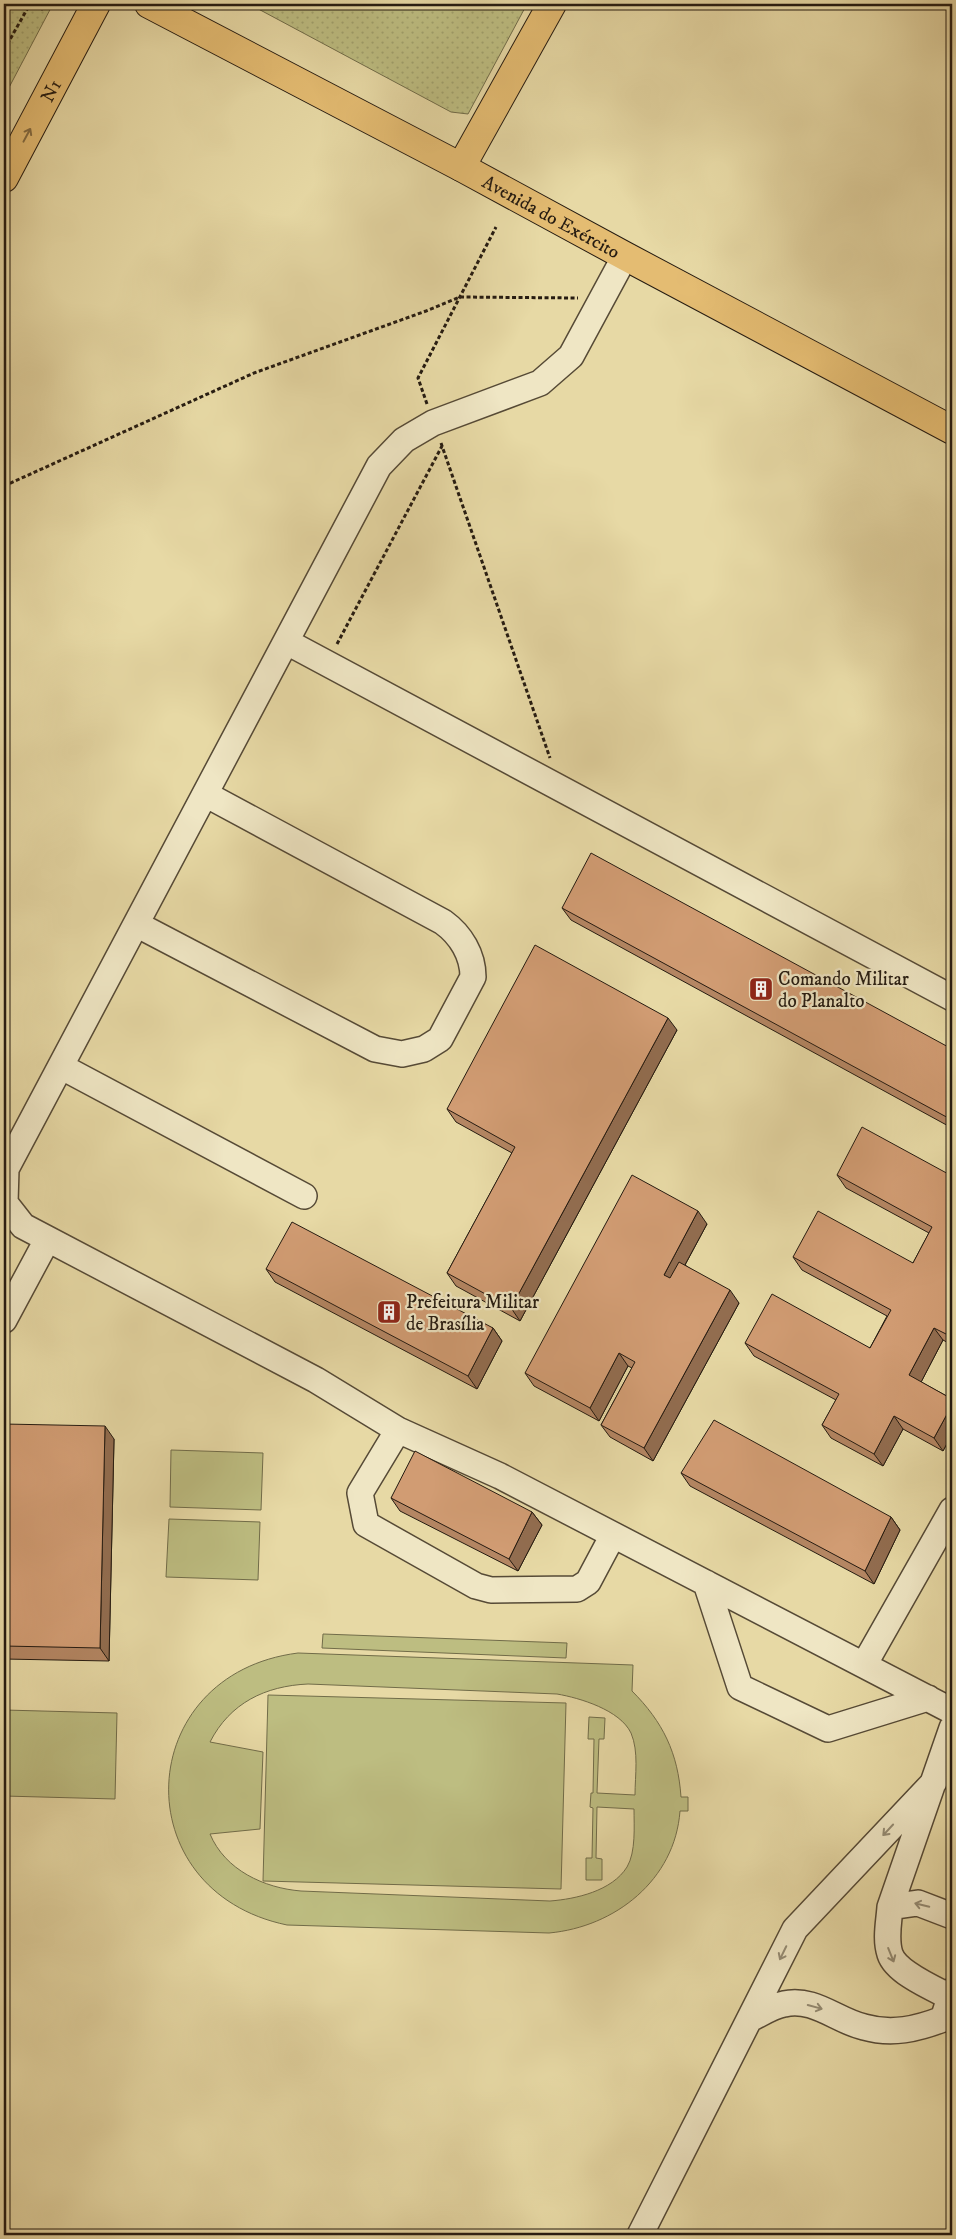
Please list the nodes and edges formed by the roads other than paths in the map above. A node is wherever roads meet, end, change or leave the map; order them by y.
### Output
1 (96, 4) edge
2 (150, 4) edge
3 (552, 4) edge
4 (461, 167) junction
5 (4, 178) edge
6 (624, 256) junction
7 (952, 430) edge
8 (287, 642) junction
9 (207, 795) junction
10 (138, 925) junction
11 (952, 998) edge
12 (62, 1068) junction
13 (304, 1196) dead end
14 (47, 1240) junction
15 (4, 1320) edge
16 (398, 1430) junction
17 (952, 1510) edge
18 (614, 1535) junction
19 (706, 1583) junction
20 (864, 1665) junction
21 (928, 1698) junction
22 (952, 1711) edge
23 (952, 1728) edge
24 (934, 1782) junction
25 (890, 1907) junction
26 (952, 1916) edge
27 (951, 1995) edge
28 (752, 2018) junction
29 (640, 2235) edge

5 -> 1 main road, N1
2 - 4 main road, Avenida do Exército
3 - 4 main road
4 - 6 main road, Avenida do Exército
6 - 7 main road, Avenida do Exército
6 - 8 street
8 - 9 street
8 - 11 street
9 - 10 street
9 - 10 street
10 - 12 street
12 - 13 street
12 - 14 street
14 - 15 street
14 - 16 street
16 - 18 street
16 - 18 street
17 - 20 street
18 - 19 street
19 - 20 street
19 - 21 street
20 - 21 street
21 - 22 street
23 - 24 street
24 - 25 street
24 -> 28 street
26 -> 25 street
25 -> 27 street
28 -> 27 street
28 - 29 street

